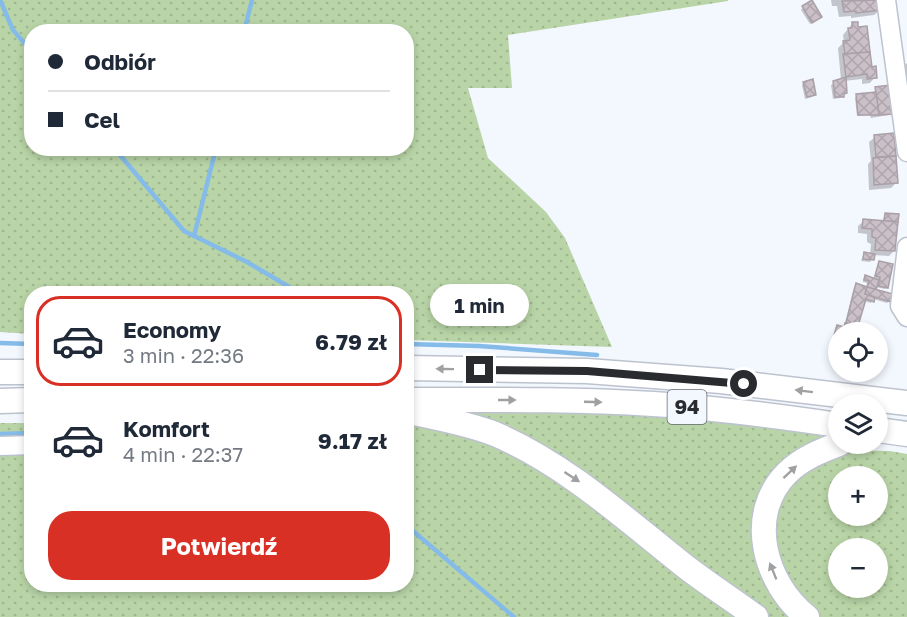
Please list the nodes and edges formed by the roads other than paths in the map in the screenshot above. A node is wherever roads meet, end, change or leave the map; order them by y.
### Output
1 (886, 0) edge
2 (907, 152) edge
3 (907, 247) edge
4 (907, 317) edge
5 (414, 368) edge
6 (1, 372) edge
7 (24, 372) edge
8 (24, 400) edge
9 (414, 400) edge
10 (0, 401) edge
11 (906, 403) edge
12 (414, 413) edge
13 (828, 424) edge
14 (888, 431) edge
15 (906, 434) edge
16 (888, 436) edge
17 (24, 445) edge
18 (0, 446) edge
19 (828, 449) edge
20 (747, 614) edge
21 (804, 615) edge

1 - 2 street
3 - 4 street
11 -> 5 main road, 94
6 - 7 main road
8 - 10 main road
9 -> 13 main road, 94
12 -> 20 main road
14 - 15 main road
15 - 16 main road
17 - 18 street
21 -> 19 main road
20 - 21 main road

